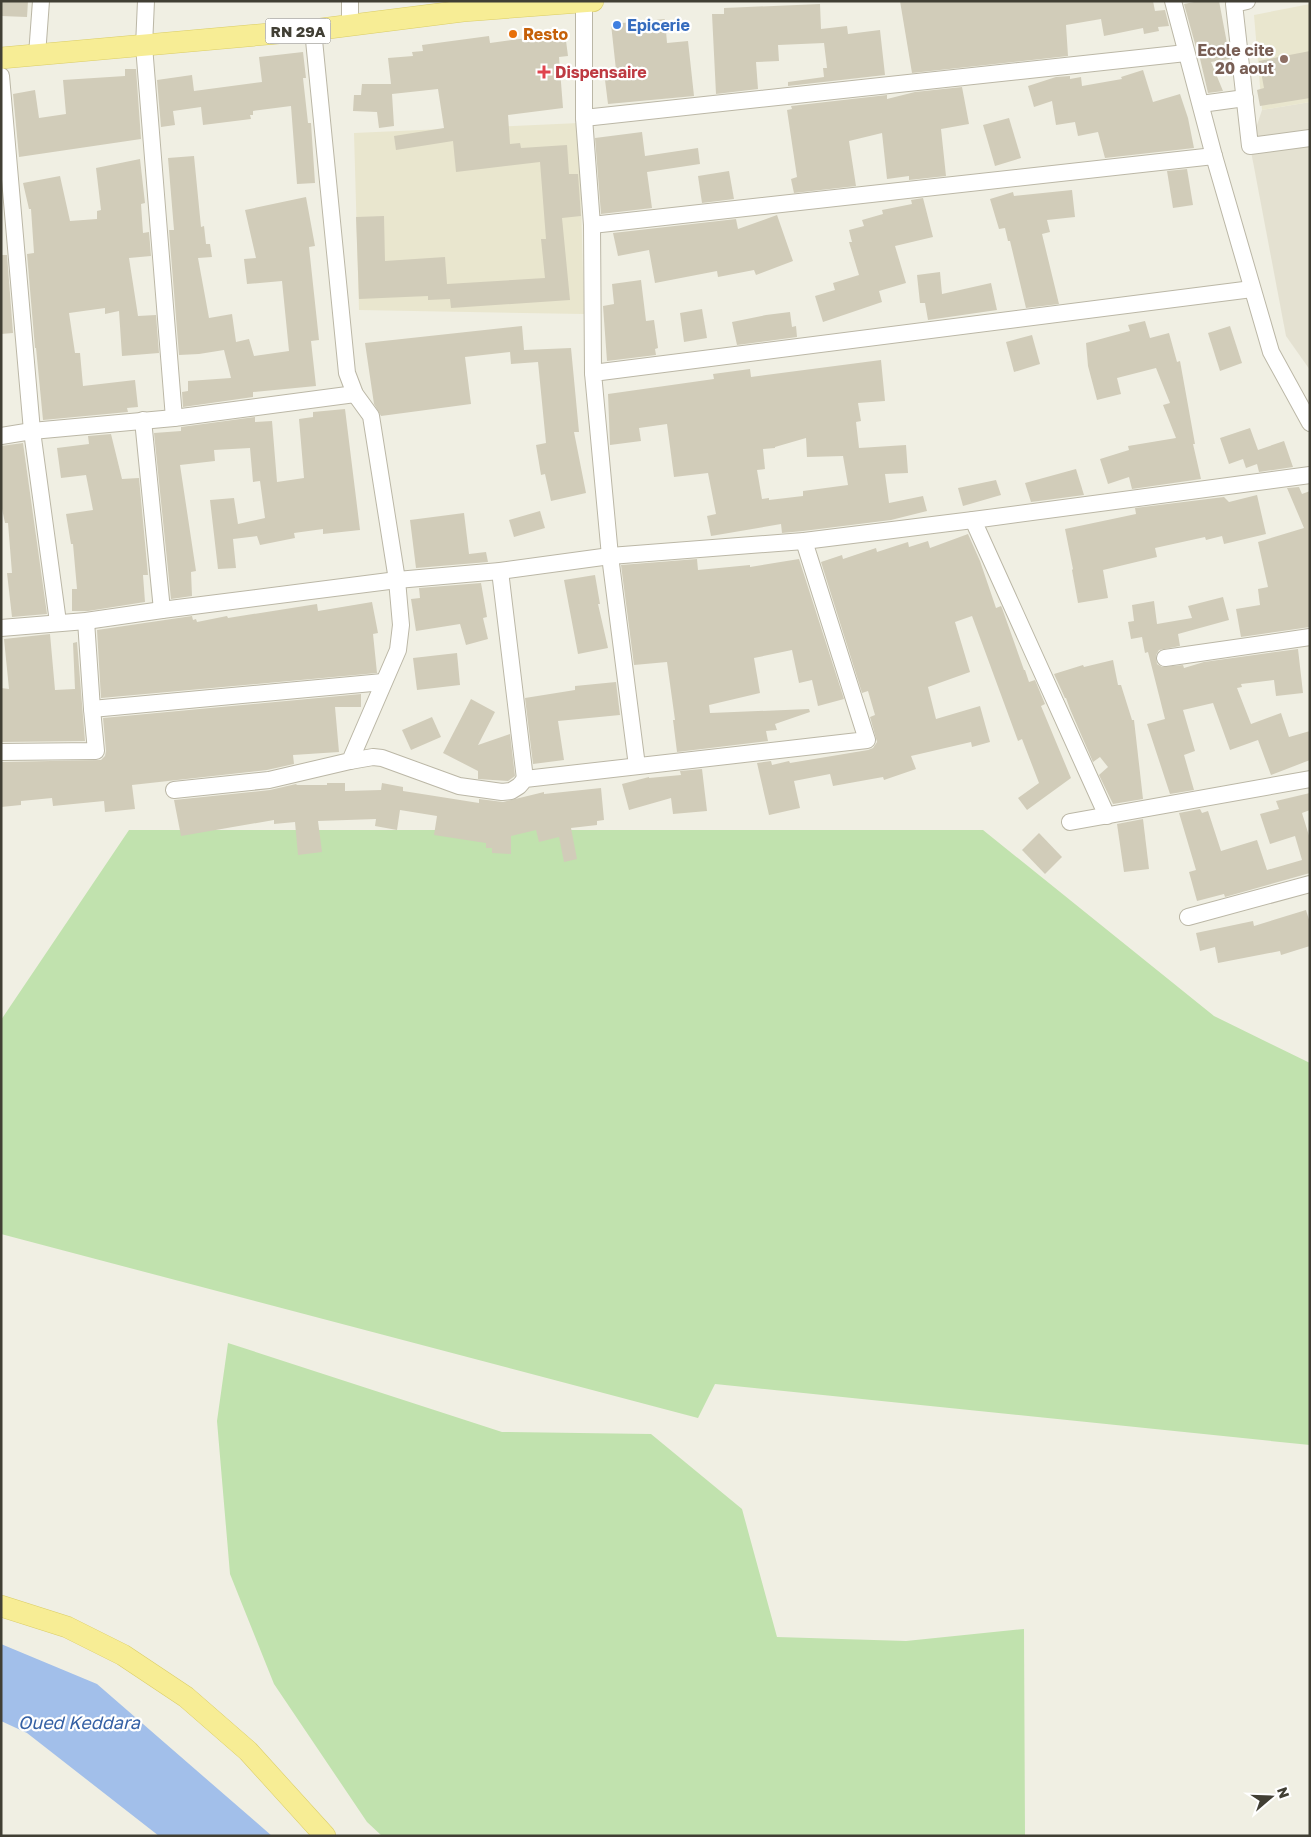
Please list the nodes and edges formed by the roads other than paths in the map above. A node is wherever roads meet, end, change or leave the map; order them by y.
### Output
1 (40, 1) edge
2 (146, 1) edge
3 (350, 1) edge
4 (1173, 1) edge
5 (1247, 1) edge
6 (589, 2) edge
7 (459, 6) edge
8 (350, 26) junction
9 (313, 30) junction
10 (144, 46) junction
11 (1186, 53) junction
12 (37, 55) junction
13 (1, 58) edge
14 (1, 76) edge
15 (1245, 98) junction
16 (1201, 104) junction
17 (584, 118) junction
18 (1310, 138) edge
19 (1214, 156) junction
20 (592, 225) junction
21 (1252, 289) junction
22 (593, 373) junction
23 (355, 394) junction
24 (174, 418) junction
25 (143, 420) junction
26 (1310, 423) edge
27 (32, 431) junction
28 (1, 436) edge
29 (1310, 475) edge
30 (973, 520) junction
31 (804, 541) junction
32 (610, 556) junction
33 (500, 571) junction
34 (397, 580) junction
35 (162, 610) junction
36 (86, 621) junction
37 (58, 622) junction
38 (1, 628) edge
39 (1310, 637) edge
40 (1165, 658) dead end
41 (383, 682) junction
42 (92, 709) junction
43 (1, 752) edge
44 (350, 761) junction
45 (637, 766) junction
46 (525, 779) junction
47 (1310, 779) edge
48 (174, 790) dead end
49 (1106, 816) junction
50 (1070, 822) dead end
51 (1310, 884) edge
52 (1188, 917) dead end
53 (1, 1606) edge
54 (325, 1836) edge

1 - 12 street
2 - 10 street
3 - 8 street
4 - 11 street
5 - 15 street
6 - 7 main road, RN 29A
6 - 17 street
7 - 8 main road, RN 29A
8 - 9 main road, RN 29A
9 - 10 main road, RN 29A
9 - 23 street
10 - 12 main road, RN 29A
10 - 24 street
11 - 16 street
11 - 17 street
12 - 13 main road, RN 29A
14 - 27 street
15 - 16 street
15 - 18 street
16 - 19 street
17 - 20 street
19 - 20 street
19 - 21 street
20 - 22 street
21 - 22 street
21 - 26 street
22 - 32 street
23 - 24 street
23 - 34 street
24 - 25 street
25 - 27 street
25 - 35 street
27 - 28 street
27 - 37 street
29 - 30 street
30 - 31 street
30 - 49 street
31 - 32 street
31 - 45 street
32 - 33 street
32 - 45 street
33 - 34 street
33 - 46 street
34 - 35 street
34 - 41 street
35 - 36 street
36 - 37 street
36 - 42 street
37 - 38 street
39 - 40 street
41 - 42 street
41 - 44 street
42 - 43 street
44 - 46 street
44 - 48 street
45 - 46 street
47 - 49 street
49 - 50 street
51 - 52 street
53 - 54 main road

